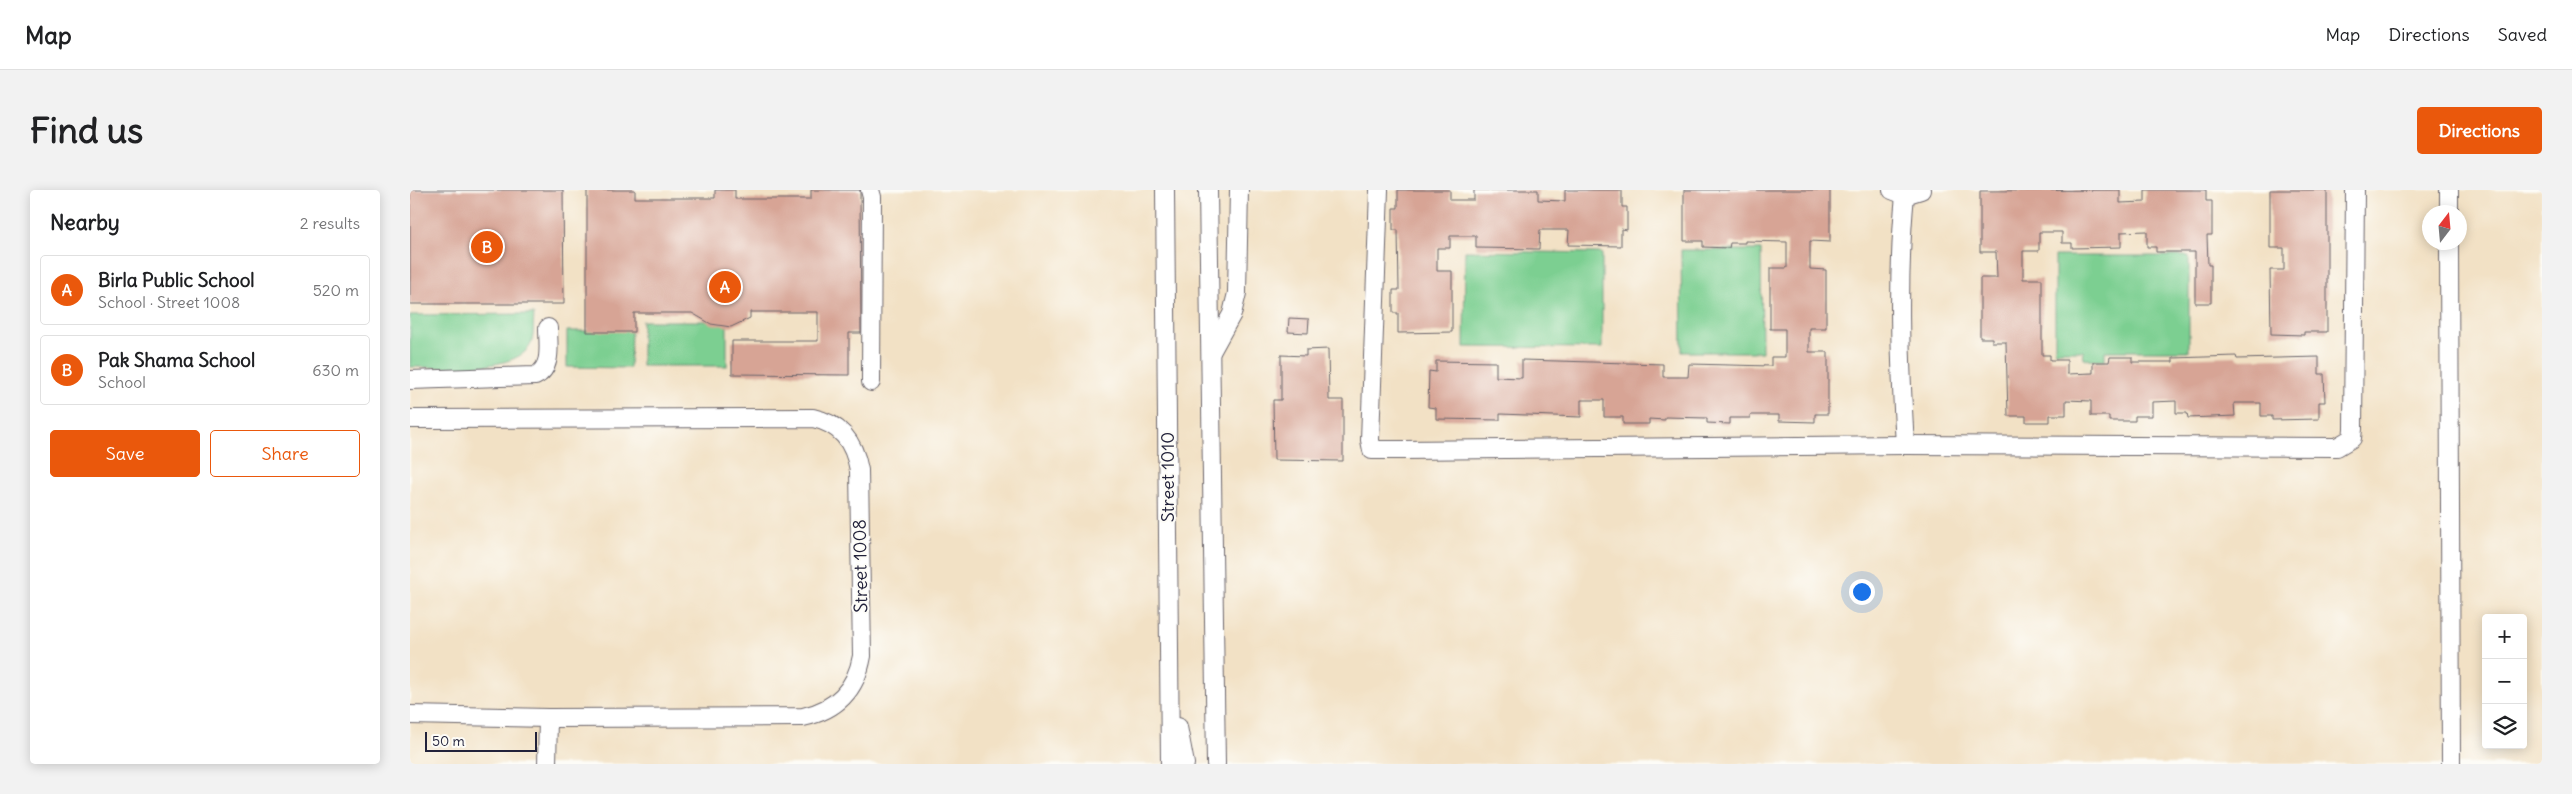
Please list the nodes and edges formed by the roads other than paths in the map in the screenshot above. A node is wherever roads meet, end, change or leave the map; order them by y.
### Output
1 (870, 190) edge
2 (1165, 190) edge
3 (1208, 190) edge
4 (1252, 190) edge
5 (1379, 190) edge
6 (2355, 190) edge
7 (2448, 190) edge
8 (1906, 192) edge
9 (1239, 197) edge
10 (2449, 205) edge
11 (2449, 250) edge
12 (548, 328) dead end
13 (1212, 352) junction
14 (410, 380) edge
15 (871, 382) dead end
16 (410, 419) edge
17 (1905, 445) junction
18 (1169, 682) junction
19 (410, 715) edge
20 (548, 718) junction
21 (547, 764) edge
22 (1170, 764) edge
23 (1185, 764) edge
24 (1216, 764) edge
25 (2451, 764) edge

1 - 15 street
2 - 18 street, Street 1010
3 - 13 street
4 - 9 street
5 - 17 street
6 - 17 street
7 - 10 street
8 - 17 street
9 - 13 street
11 - 25 street
12 - 14 street
13 - 24 street
16 - 20 street, Street 1008
18 - 22 street, Street 1010
18 - 23 street
19 - 20 street, Street 1008
20 - 21 street

